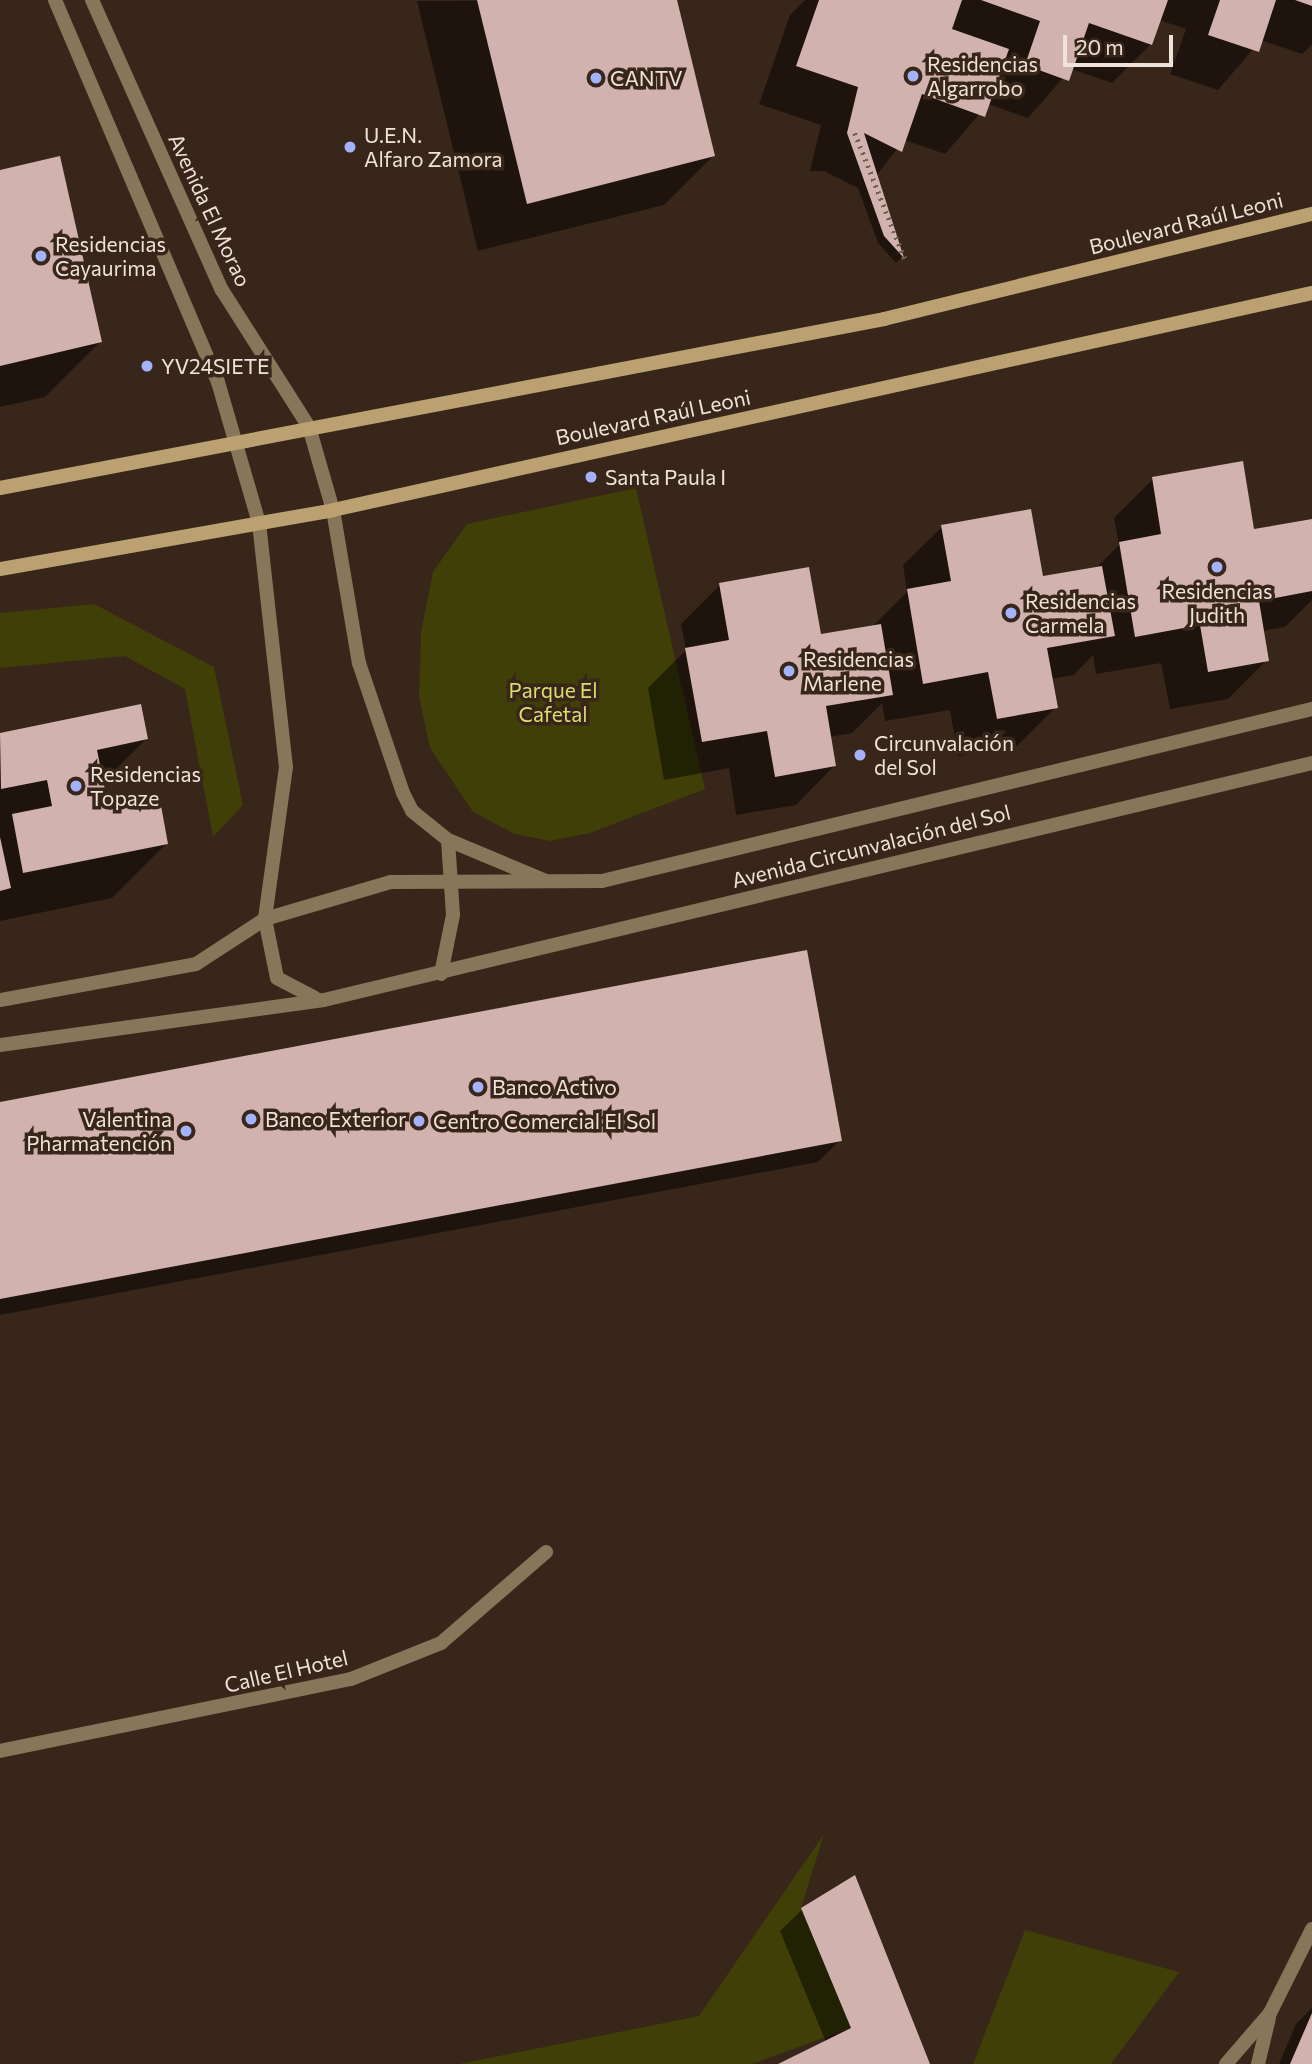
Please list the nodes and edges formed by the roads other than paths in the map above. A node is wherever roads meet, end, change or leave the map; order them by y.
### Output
1 (55, 0) edge
2 (92, 0) edge
3 (1312, 214) edge
4 (1312, 293) edge
5 (309, 427) junction
6 (236, 442) junction
7 (0, 488) edge
8 (333, 510) junction
9 (259, 523) junction
10 (0, 569) edge
11 (1312, 709) edge
12 (1312, 763) edge
13 (448, 840) junction
14 (452, 881) junction
15 (560, 886) junction
16 (265, 919) junction
17 (441, 974) junction
18 (324, 999) junction
19 (0, 1000) edge
20 (0, 1045) edge
21 (546, 1552) dead end
22 (0, 1751) edge
23 (1312, 1929) edge
24 (1270, 2013) junction
25 (1226, 2064) edge
26 (1258, 2064) edge

1 - 6 street
2 - 5 street, Avenida El Morao
3 - 5 main road, Boulevard Raúl Leoni
4 - 8 main road, Boulevard Raúl Leoni
5 - 6 main road, Boulevard Raúl Leoni
5 - 8 street, Avenida El Morao
6 - 7 main road, Boulevard Raúl Leoni
6 - 9 street, Avenida Circunvalación del Sol
8 - 9 main road, Boulevard Raúl Leoni
8 - 13 street
9 - 10 main road, Boulevard Raúl Leoni
9 - 16 street, Avenida Circunvalación del Sol
11 - 15 street, Avenida Circunvalación del Sol
12 - 17 street, Avenida Circunvalación del Sol
13 - 14 street
13 - 15 street
14 - 15 street, Avenida Circunvalación del Sol
14 - 16 street, Avenida Circunvalación del Sol
14 - 17 street
16 - 18 street, Avenida Circunvalación del Sol
16 - 19 street, Avenida Circunvalación del Sol
17 - 18 street, Avenida Circunvalación del Sol
18 - 20 street, Avenida Circunvalación del Sol
21 - 22 street, Calle El Hotel
23 - 24 street
24 - 25 street
24 - 26 street

